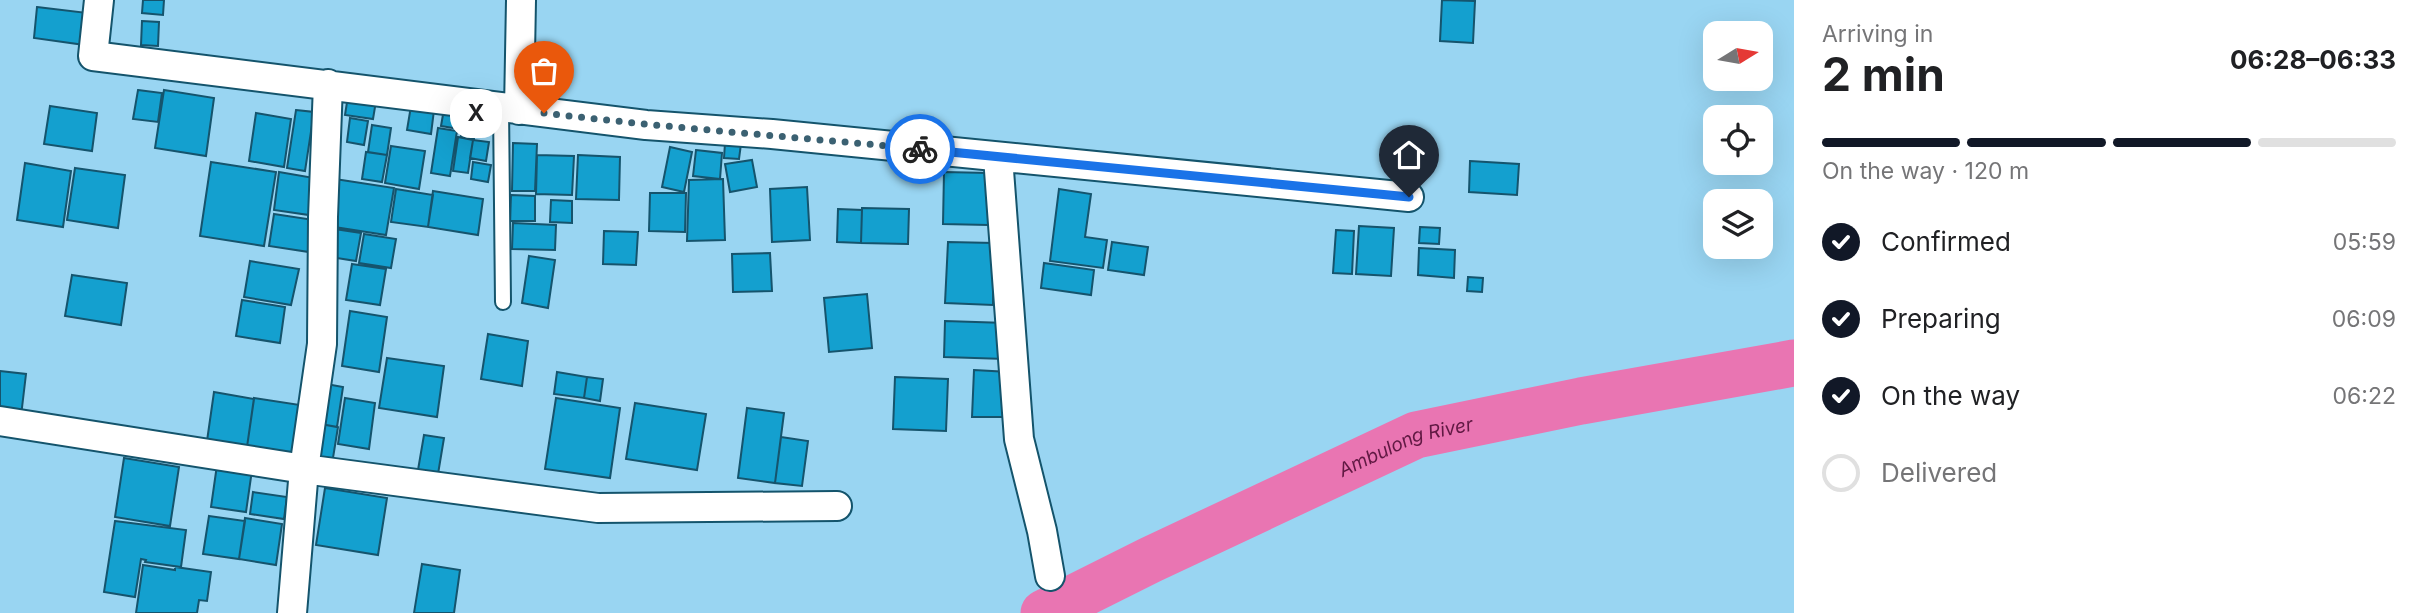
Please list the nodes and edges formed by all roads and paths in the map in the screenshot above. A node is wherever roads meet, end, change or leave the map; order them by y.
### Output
1 (99, 0) edge
2 (521, 0) edge
3 (328, 84) junction
4 (510, 108) junction
5 (998, 157) junction
6 (1409, 197) dead end
7 (502, 302) dead end
8 (0, 421) edge
9 (304, 469) junction
10 (837, 506) dead end
11 (1050, 576) dead end
12 (292, 613) edge

1 - 3 street
2 - 4 street
3 - 4 street
3 - 9 street
4 - 5 street
4 - 7 lane
5 - 6 street
5 - 11 street
8 - 9 street
9 - 10 street
9 - 12 street

